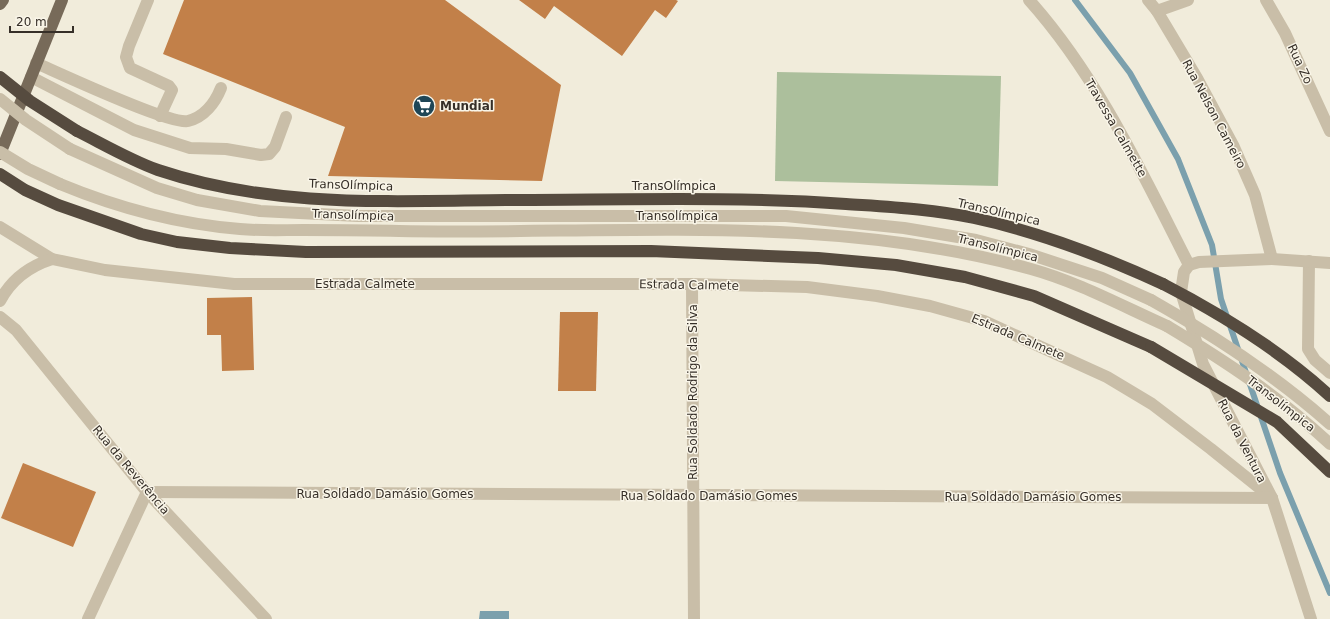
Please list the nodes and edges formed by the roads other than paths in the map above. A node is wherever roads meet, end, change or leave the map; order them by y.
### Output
1 (62, 0) edge
2 (148, 0) edge
3 (1029, 0) edge
4 (1148, 0) edge
5 (1188, 0) edge
6 (1266, 0) edge
7 (1157, 11) junction
8 (36, 63) junction
9 (0, 77) edge
10 (31, 77) junction
11 (221, 88) dead end
12 (0, 99) edge
13 (160, 116) junction
14 (286, 117) dead end
15 (1330, 131) edge
16 (0, 153) edge
17 (0, 174) edge
18 (0, 227) edge
19 (52, 259) junction
20 (1272, 259) junction
21 (1309, 261) junction
22 (1194, 263) junction
23 (1330, 263) edge
24 (692, 284) junction
25 (0, 301) edge
26 (0, 317) edge
27 (1330, 373) edge
28 (1330, 396) edge
29 (1330, 424) edge
30 (1330, 444) edge
31 (1330, 472) edge
32 (147, 492) junction
33 (694, 496) junction
34 (1272, 498) junction
35 (88, 619) edge
36 (266, 619) edge
37 (694, 619) edge
38 (1311, 619) edge

1 - 8 main road
2 - 13 street
3 - 22 street, Travessa Calmette
4 - 7 street, Rua Nelson Cameiro
5 - 7 street
6 - 15 street, Rua Zo
7 - 20 street, Rua Nelson Cameiro
8 - 10 main road
8 - 13 street
9 - 28 highway, TransOlímpica, bridge
10 - 14 street
10 - 16 main road
11 - 13 street
12 - 29 street, Transolímpica, bridge
16 - 30 street, Transolímpica, bridge
17 - 31 highway, TransOlímpica, bridge
18 - 19 street, Estrada Calmete
19 - 24 street, Estrada Calmete
19 - 25 street
20 - 21 street
20 - 22 street
21 - 23 street
21 - 27 street
22 - 34 street, Rua da Ventura
24 - 33 street, Rua Soldado Rodrigo da Silva
24 - 34 street, Estrada Calmete
26 - 32 street, Rua da Reverência
32 - 33 street, Rua Soldado Damásio Gomes
32 - 35 street
32 - 36 street, Rua da Reverência
33 - 34 street, Rua Soldado Damásio Gomes
33 - 37 street, Rua Soldado Rodrigo da Silva
34 - 38 street, Rua da Ventura

